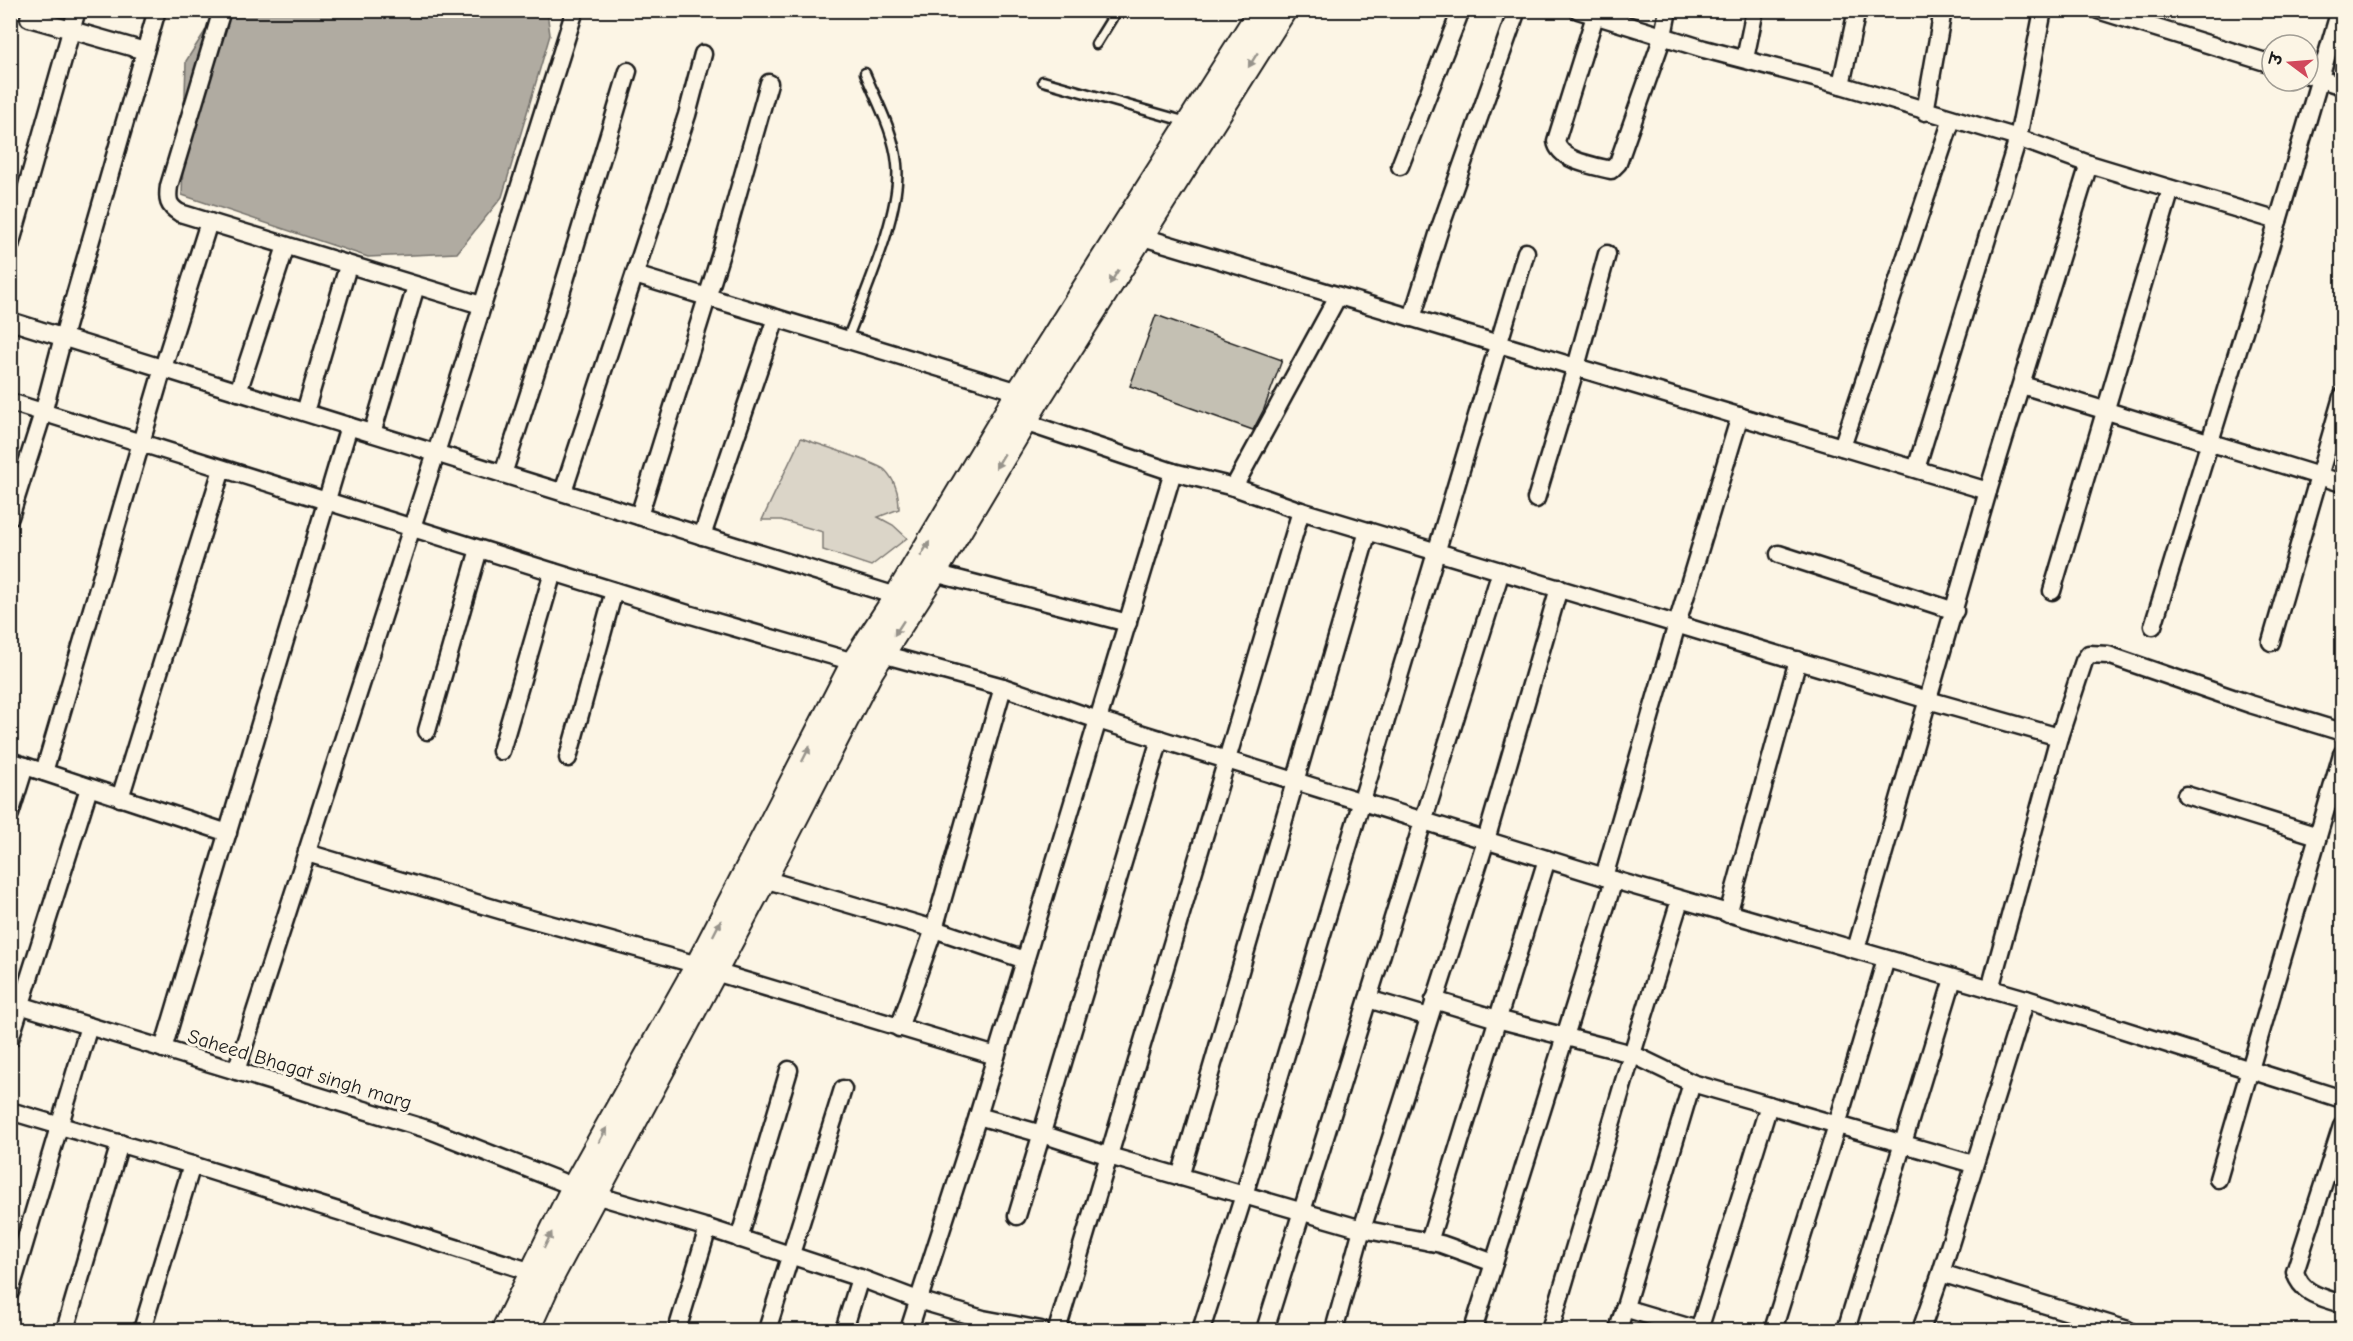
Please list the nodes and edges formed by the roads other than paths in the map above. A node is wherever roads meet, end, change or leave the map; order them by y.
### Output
1 (77, 10) edge
2 (157, 10) edge
3 (222, 10) edge
4 (575, 10) edge
5 (1117, 10) edge
6 (1261, 10) edge
7 (1284, 10) edge
8 (1461, 10) edge
9 (1517, 10) edge
10 (1578, 10) edge
11 (1668, 10) edge
12 (1755, 10) edge
13 (1857, 10) edge
14 (1943, 10) edge
15 (2043, 10) edge
16 (2098, 10) edge
17 (2340, 10) edge
18 (1595, 16) junction
19 (29, 18) dead end
20 (71, 29) junction
21 (1663, 36) junction
22 (1096, 44) dead end
23 (145, 51) junction
24 (703, 54) dead end
25 (1745, 59) junction
26 (2260, 60) edge
27 (2320, 64) edge
28 (628, 71) dead end
29 (865, 73) dead end
30 (2320, 79) edge
31 (1043, 81) dead end
32 (769, 82) dead end
33 (1841, 85) junction
34 (2343, 86) edge
35 (2311, 93) edge
36 (1925, 112) junction
37 (1952, 119) junction
38 (1189, 123) junction
39 (2018, 138) junction
40 (2089, 164) junction
41 (1400, 166) dead end
42 (2171, 189) junction
43 (2278, 221) junction
44 (209, 222) junction
45 (1130, 234) junction
46 (10, 246) edge
47 (286, 246) junction
48 (1527, 252) dead end
49 (1606, 254) dead end
50 (348, 266) junction
51 (635, 275) junction
52 (416, 286) junction
53 (1338, 296) junction
54 (707, 297) junction
55 (481, 305) junction
56 (776, 318) junction
57 (1412, 318) junction
58 (10, 321) edge
59 (63, 337) junction
60 (846, 340) junction
61 (1499, 344) junction
62 (1576, 367) junction
63 (163, 368) junction
64 (2022, 385) junction
65 (238, 392) junction
66 (1019, 392) junction
67 (2343, 397) edge
68 (10, 402) edge
69 (2105, 410) junction
70 (305, 412) junction
71 (43, 413) junction
72 (1740, 416) junction
73 (1023, 422) junction
74 (349, 426) junction
75 (372, 433) junction
76 (2210, 442) junction
77 (141, 443) junction
78 (1842, 447) junction
79 (436, 453) junction
80 (222, 469) junction
81 (1916, 469) junction
82 (1173, 472) junction
83 (503, 474) junction
84 (2320, 476) junction
85 (2343, 483) edge
86 (1234, 487) junction
87 (1989, 491) junction
88 (563, 492) junction
89 (1536, 499) dead end
90 (328, 502) junction
91 (1301, 511) junction
92 (639, 516) junction
93 (10, 517) edge
94 (411, 528) junction
95 (1368, 531) junction
96 (702, 536) junction
97 (479, 549) junction
98 (1437, 552) junction
99 (1779, 554) dead end
100 (1501, 571) junction
101 (553, 572) junction
102 (934, 573) junction
103 (1559, 588) junction
104 (615, 591) junction
105 (2052, 591) dead end
106 (906, 599) junction
107 (1955, 610) junction
108 (1128, 623) junction
109 (1677, 624) junction
110 (2153, 626) dead end
111 (2271, 642) dead end
112 (882, 654) junction
113 (1798, 660) junction
114 (854, 662) junction
115 (1003, 687) junction
116 (1928, 700) junction
117 (1098, 720) junction
118 (427, 731) dead end
119 (2343, 732) edge
120 (2059, 737) junction
121 (1160, 739) junction
122 (501, 751) dead end
123 (2343, 754) edge
124 (568, 758) dead end
125 (1227, 760) junction
126 (18, 764) edge
127 (44, 772) junction
128 (1295, 781) junction
129 (89, 788) junction
130 (2186, 795) dead end
131 (120, 798) junction
132 (1362, 801) junction
133 (10, 814) edge
134 (1423, 820) junction
135 (228, 833) junction
136 (2318, 836) junction
137 (1486, 840) junction
138 (307, 853) junction
139 (1547, 859) junction
140 (764, 879) junction
141 (1609, 879) junction
142 (1680, 900) junction
143 (1728, 914) junction
144 (934, 929) junction
145 (1856, 950) junction
146 (1886, 959) junction
147 (1025, 960) junction
148 (706, 968) junction
149 (1953, 979) junction
150 (1990, 988) junction
151 (1368, 999) junction
152 (2026, 999) junction
153 (1434, 1000) junction
154 (16, 1004) edge
155 (1429, 1017) junction
156 (1497, 1020) junction
157 (89, 1026) junction
158 (899, 1028) junction
159 (1564, 1036) junction
160 (10, 1039) edge
161 (163, 1049) junction
162 (1632, 1054) junction
163 (996, 1056) junction
164 (789, 1070) dead end
165 (2250, 1070) junction
166 (236, 1071) junction
167 (1692, 1083) junction
168 (843, 1089) dead end
169 (2343, 1099) edge
170 (1769, 1105) junction
171 (10, 1111) edge
172 (978, 1116) junction
173 (60, 1125) junction
174 (1837, 1125) junction
175 (2343, 1126) edge
176 (1042, 1134) junction
177 (120, 1143) junction
178 (1903, 1144) junction
179 (1109, 1156) junction
180 (1973, 1164) junction
181 (192, 1165) junction
182 (1180, 1177) junction
183 (2218, 1179) dead end
184 (584, 1191) junction
185 (1244, 1195) junction
186 (1302, 1212) junction
187 (1017, 1216) dead end
188 (708, 1228) junction
189 (1362, 1229) junction
190 (739, 1239) junction
191 (1429, 1242) junction
192 (789, 1256) junction
193 (1494, 1263) junction
194 (532, 1272) junction
195 (1941, 1274) junction
196 (860, 1278) junction
197 (10, 1292) edge
198 (918, 1299) junction
199 (2343, 1304) edge
200 (1624, 1308) junction
201 (982, 1325) edge
202 (65, 1330) edge
203 (142, 1330) edge
204 (504, 1330) edge
205 (527, 1330) edge
206 (677, 1330) edge
207 (767, 1330) edge
208 (844, 1330) edge
209 (909, 1330) edge
210 (1041, 1330) edge
211 (1057, 1330) edge
212 (1201, 1330) edge
213 (1264, 1330) edge
214 (1334, 1330) edge
215 (1473, 1330) edge
216 (1550, 1330) edge
217 (1618, 1330) edge
218 (1698, 1330) edge
219 (1773, 1330) edge
220 (1846, 1330) edge
221 (1921, 1330) edge
222 (2127, 1330) edge

1 - 20 street
2 - 23 street
3 - 44 street
4 - 55 street
5 - 22 lane
6 - 38 main road
7 -> 45 main road
8 - 41 street
9 - 57 street
10 - 18 street
11 - 21 street
12 - 25 street
13 - 33 street
14 - 36 street
15 - 39 street
16 - 26 street
17 - 27 street
18 - 21 street
18 - 21 street
19 - 20 street
20 - 23 street
20 - 46 street
21 - 25 street
23 - 59 street
24 - 51 street
25 - 33 street
28 - 83 street
29 - 60 lane
30 - 34 street
31 - 38 lane
32 - 54 street
33 - 36 street
35 - 43 street
36 - 37 street
37 - 39 street
37 - 78 street
38 - 45 main road
39 - 40 street
39 - 81 street
40 - 42 street
40 - 64 street
42 - 43 street
42 - 69 street
43 - 76 street
44 - 47 street
44 - 63 street
45 - 53 street
45 - 66 main road
45 -> 73 main road
47 - 50 street
47 - 65 street
48 - 61 street
49 - 62 street
50 - 52 street
50 - 70 street
51 - 54 street
51 - 88 street
52 - 55 street
52 - 75 street
53 - 57 street
53 - 86 street
54 - 56 street
54 - 92 street
55 - 79 street
56 - 60 street
56 - 96 street
57 - 61 street
58 - 59 street
59 - 63 street
59 - 71 street
60 - 66 street
61 - 62 street
61 - 98 street
62 - 72 street
62 - 89 street
63 - 65 street
63 - 77 street
64 - 69 street
64 - 87 street
65 - 70 street
106 -> 66 main road
67 - 84 street
68 - 71 street
69 - 76 street
69 - 105 street
70 - 74 street
71 - 77 street
71 - 93 street
72 - 78 street
72 - 109 street
73 - 82 street
73 -> 102 main road
74 - 75 street
74 - 90 street
75 - 79 street
76 - 84 street
76 - 110 street
77 - 80 street
77 - 127 street
78 - 81 street
79 - 83 street
79 - 94 street
80 - 90 street
80 - 131 street
81 - 87 street
82 - 86 street
82 - 108 street
83 - 88 street
84 - 85 street
84 - 111 street
86 - 91 street
87 - 107 street
88 - 92 street
90 - 94 street
90 - 135 street
91 - 95 street
91 - 125 street
92 - 96 street
94 - 97 street
94 - 138 street
95 - 98 street
95 - 128 street
96 - 106 street
97 - 101 street
97 - 118 street
98 - 100 street
98 - 132 street
99 - 107 street
100 - 103 street
100 - 134 street
101 - 104 street
101 - 122 street
102 - 106 main road
102 - 108 street
103 - 109 street
103 - 137 street
104 - 114 street
104 - 124 street
106 -> 112 main road
106 - 114 main road
107 - 116 street
108 - 117 street
109 - 113 street
109 - 141 street
112 - 115 street
112 - 140 main road
113 - 116 street
113 - 143 street
148 -> 114 main road
115 - 117 street
115 - 144 street
116 - 120 street
116 - 145 street
117 - 121 street
117 - 147 street
119 - 120 street
120 - 150 street
121 - 125 street
121 - 176 street
123 - 136 street
125 - 128 street
125 - 179 street
126 - 127 street
126 - 133 street
127 - 129 street
128 - 132 street
128 - 182 street
129 - 131 street
129 - 154 street
130 - 136 street
131 - 135 street
132 - 134 street
132 - 185 street
134 - 137 street
134 - 151 street
135 - 161 street
136 - 165 street
137 - 139 street
137 - 153 street
138 - 148 street
138 - 166 street
139 - 141 street
139 - 156 street
140 - 144 street
140 - 148 main road
141 - 142 street
141 - 159 street
142 - 143 street
142 - 162 street
143 - 145 street
144 - 147 street
144 - 158 street
145 - 146 street
146 - 149 street
146 - 174 street
147 - 163 street
148 - 158 street
148 - 184 main road
149 - 150 street
149 - 178 street
150 - 152 street
151 - 155 street
151 - 186 street
152 - 165 street
152 - 180 street
153 - 155 street
153 - 156 street
154 - 157 street, Saheed Bhagat singh marg
154 - 160 street
155 - 189 street
156 - 159 street
156 - 191 street
157 - 161 street, Saheed Bhagat singh marg
157 - 173 street
158 - 163 street
159 - 162 street
159 - 193 street
161 - 166 street, Saheed Bhagat singh marg
162 - 167 street
162 - 216 street
163 - 172 street
164 - 190 street
165 - 169 street
165 - 183 street
166 - 184 street, Saheed Bhagat singh marg
167 - 170 street
167 - 200 street
168 - 192 street
170 - 174 street
170 - 218 street
171 - 173 street
172 - 176 street
172 - 198 street
173 - 177 street
173 - 197 street
174 - 178 street
174 - 219 street
175 - 199 street
176 - 179 street
176 - 187 street
177 - 181 street
177 - 202 street
178 - 180 street
178 - 220 street
179 - 182 street
179 - 211 street
180 - 195 street
181 - 194 street
181 - 203 street
182 - 185 street
184 - 188 street, Saheed Bhagat singh marg
194 -> 184 main road
184 - 205 main road
185 - 186 street
185 - 212 street
186 - 189 street
186 - 213 street
188 - 190 street, Saheed Bhagat singh marg
188 - 206 street
189 - 191 street
189 - 214 street
190 - 192 street, Saheed Bhagat singh marg
191 - 193 street
192 - 196 street, Saheed Bhagat singh marg
192 - 207 street
193 - 215 street
194 - 204 main road
195 - 221 street
195 - 222 street
196 - 198 street, Saheed Bhagat singh marg
196 - 208 street
198 - 201 street, Saheed Bhagat singh marg
198 - 209 street
200 - 217 street
200 - 218 street
201 - 210 street, Saheed Bhagat singh marg

